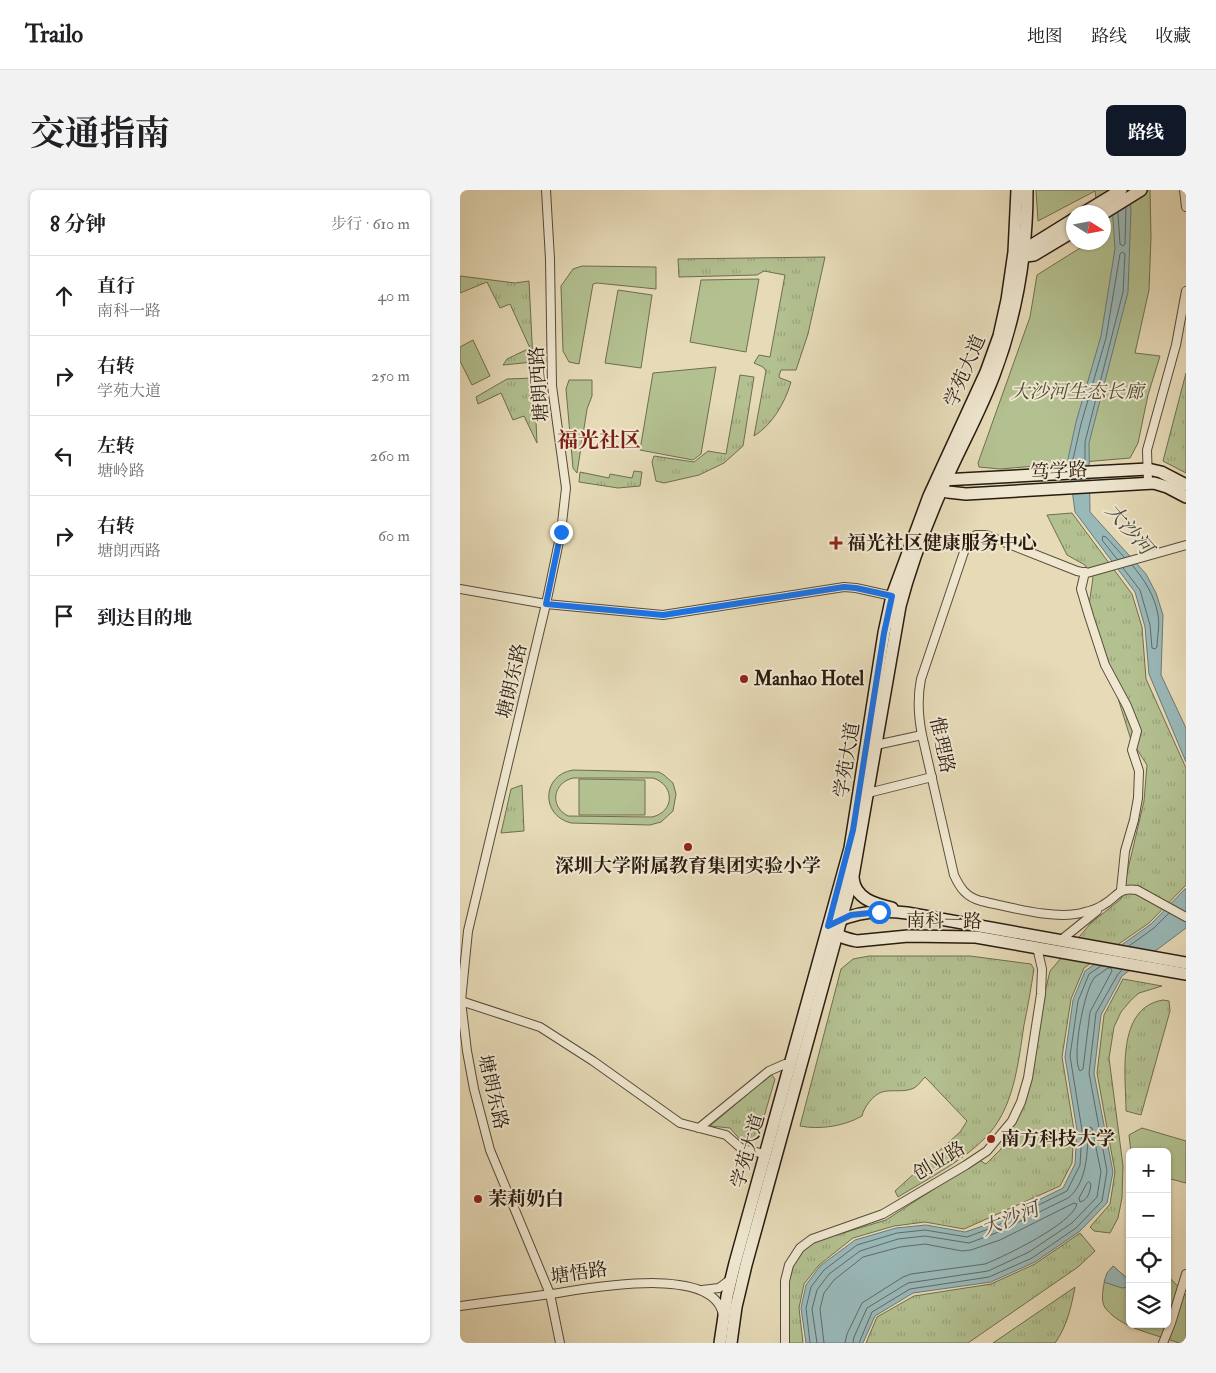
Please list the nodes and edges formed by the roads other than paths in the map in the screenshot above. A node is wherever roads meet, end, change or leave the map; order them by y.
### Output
1 (546, 190) edge
2 (1017, 190) edge
3 (1027, 190) edge
4 (1121, 190) edge
5 (1141, 190) edge
6 (1184, 190) edge
7 (1096, 205) edge
8 (1186, 207) edge
9 (1111, 209) edge
10 (1066, 224) edge
11 (1066, 236) edge
12 (1019, 255) junction
13 (1186, 291) edge
14 (1186, 317) edge
15 (1180, 329) junction
16 (1148, 469) junction
17 (1148, 483) junction
18 (939, 484) junction
19 (1186, 485) edge
20 (1186, 498) edge
21 (1186, 545) edge
22 (1086, 572) junction
23 (460, 589) edge
24 (892, 596) junction
25 (546, 604) junction
26 (922, 734) junction
27 (876, 745) junction
28 (932, 777) junction
29 (868, 793) junction
30 (853, 876) junction
31 (1121, 890) junction
32 (1104, 905) junction
33 (916, 914) junction
34 (1186, 917) edge
35 (841, 920) junction
36 (828, 926) junction
37 (464, 930) edge
38 (837, 935) junction
39 (1061, 944) junction
40 (1037, 947) junction
41 (1181, 962) edge
42 (1186, 974) edge
43 (460, 1001) edge
44 (790, 1064) junction
45 (700, 1128) junction
46 (765, 1154) junction
47 (1186, 1274) edge
48 (731, 1278) junction
49 (702, 1290) junction
50 (550, 1294) junction
51 (460, 1306) edge
52 (724, 1317) junction
53 (560, 1343) edge
54 (720, 1343) edge
55 (731, 1343) edge
56 (785, 1343) edge
57 (1163, 1343) edge

1 - 25 street, 塘朗西路
2 - 12 main road, 学苑大道
3 - 12 main road, 学苑大道
4 - 7 main road
5 - 9 main road
6 - 8 street
10 - 12 main road
11 - 12 main road
12 - 18 main road, 学苑大道
13 - 15 street
14 - 15 street
15 - 16 street
16 - 17 street
16 - 18 main road, 笃学路
16 - 19 main road, 笃学路
17 - 18 main road, 笃学路
17 - 20 main road, 笃学路
18 - 24 main road, 学苑大道
18 - 27 main road, 学苑大道
21 - 22 street
22 - 26 street, 惟理路
22 - 31 street
23 - 25 street
24 - 25 street
24 - 36 main road, 学苑大道
25 - 37 street, 塘朗东路
26 - 27 street
26 - 28 street, 惟理路
27 - 29 main road, 学苑大道
28 - 29 street
28 - 32 street, 惟理路
29 - 30 main road, 学苑大道
30 - 33 main road
30 - 35 main road, 学苑大道
31 - 32 street, 惟理路
31 - 34 street
32 - 39 street
33 - 35 main road, 南科一路
33 - 39 main road, 南科一路
35 - 36 main road, 南科一路
35 - 38 main road, 学苑大道
36 - 38 main road
36 - 44 main road, 学苑大道
37 - 43 street, 塘朗东路
38 - 40 main road, 南科一路
38 - 55 main road, 学苑大道
39 - 40 main road, 南科一路
39 - 41 main road, 南科一路
39 - 42 main road, 南科一路
40 - 56 street, 创业路
43 - 45 street
43 - 50 street, 塘朗东路
44 - 45 street
44 - 46 main road, 学苑大道
45 - 46 street
46 - 48 main road, 学苑大道
47 - 57 street
48 - 49 street, 塘悟路
48 - 52 main road, 学苑大道
49 - 50 street, 塘悟路
49 - 52 street
50 - 51 street, 塘悟路
50 - 53 street, 塘朗东路
52 - 54 main road, 学苑大道

